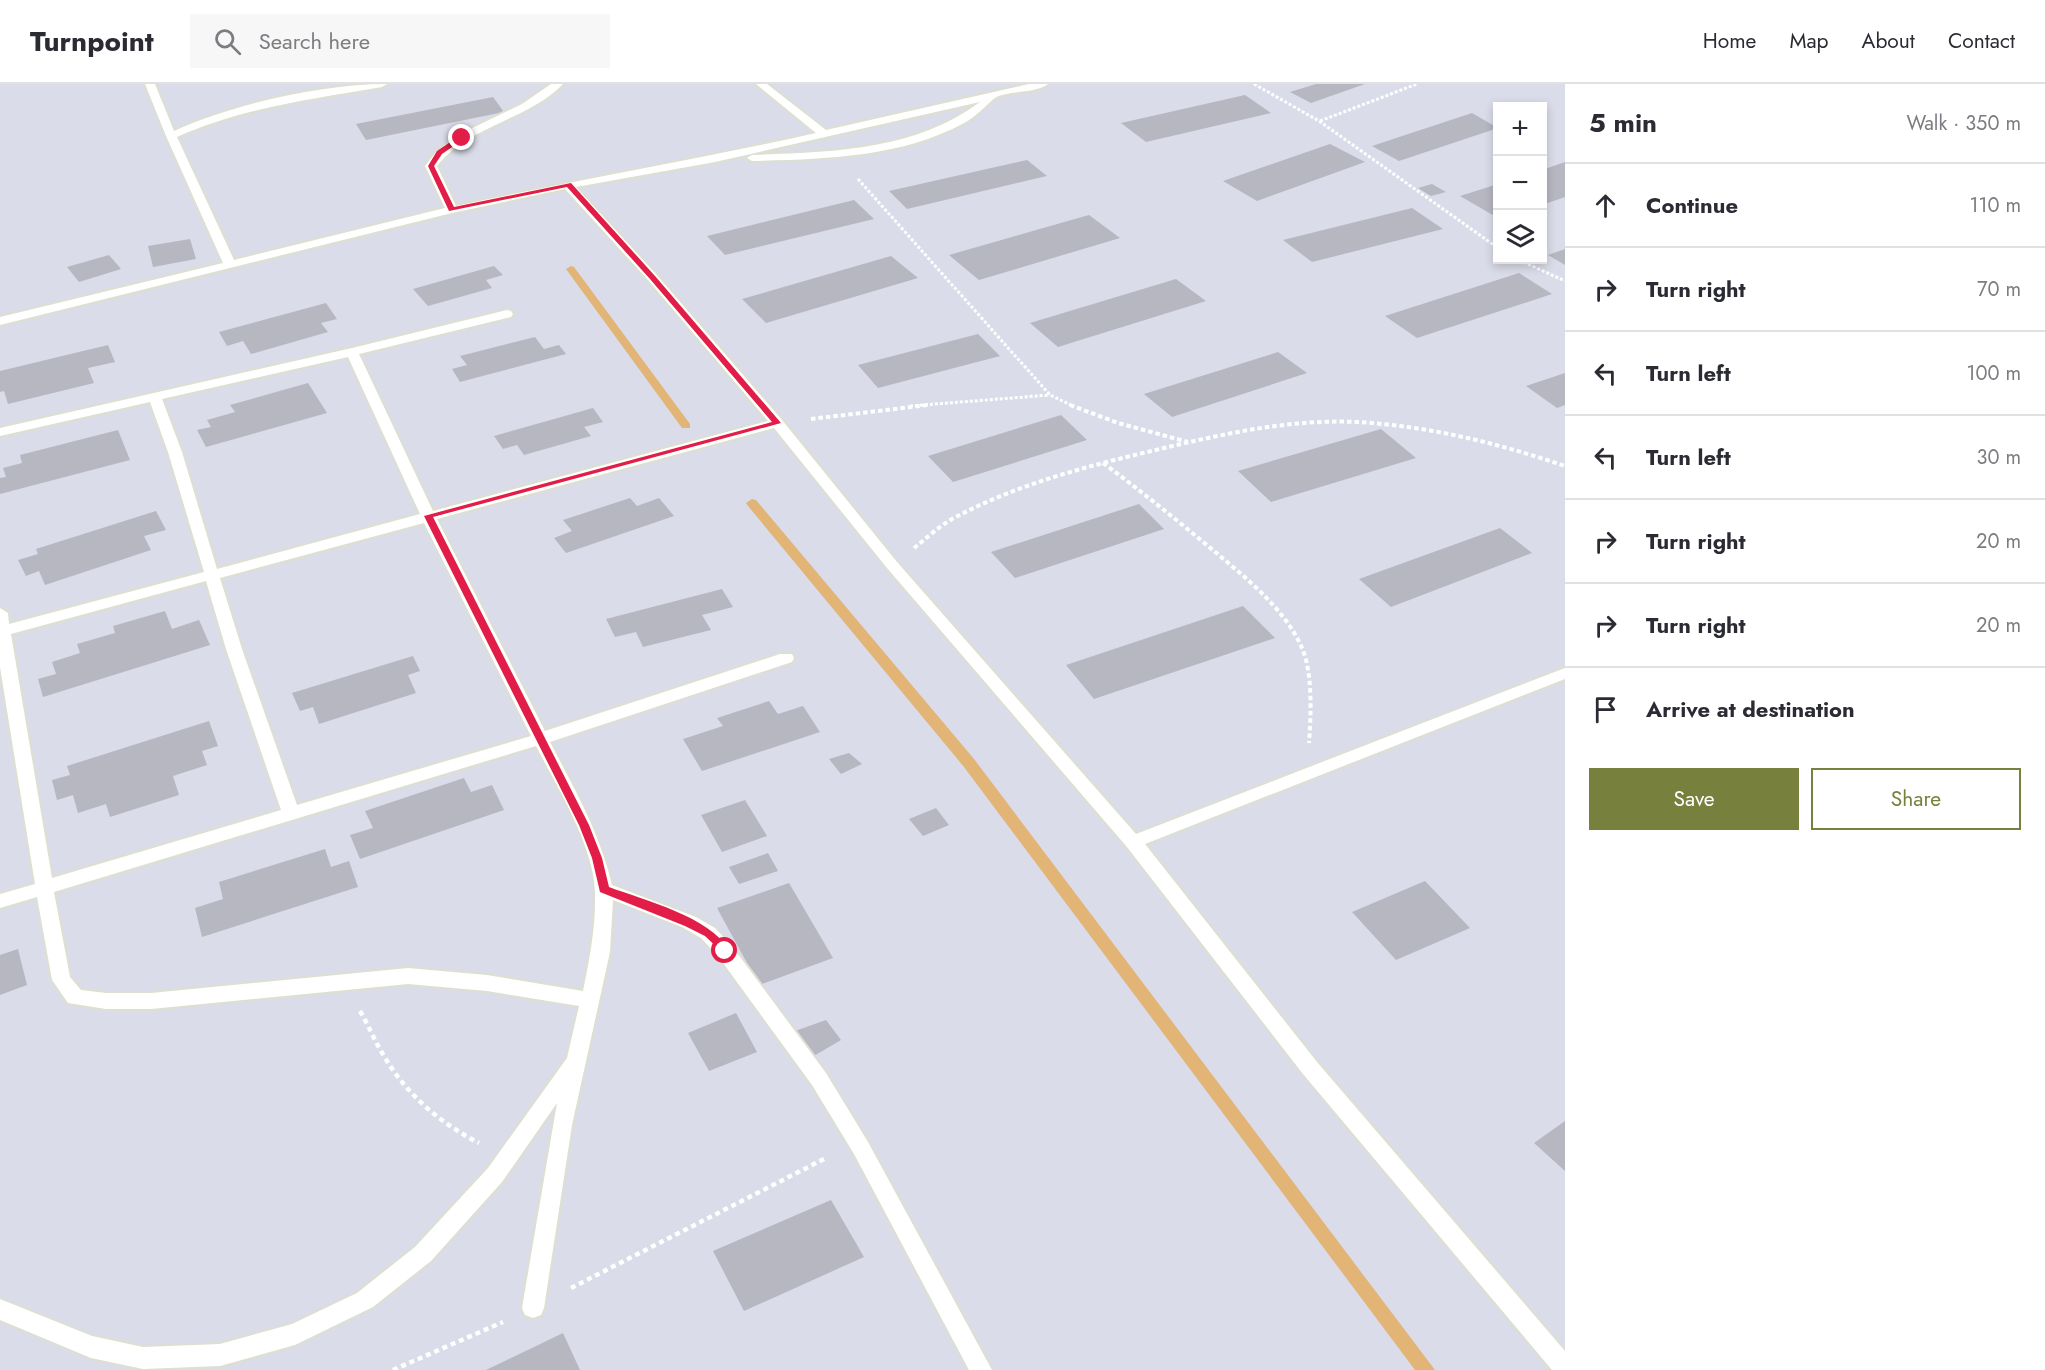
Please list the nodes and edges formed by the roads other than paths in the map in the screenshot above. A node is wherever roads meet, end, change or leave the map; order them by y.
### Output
1 (150, 84) edge
2 (382, 84) edge
3 (558, 84) edge
4 (761, 84) edge
5 (1043, 84) edge
6 (1013, 87) edge
7 (996, 95) junction
8 (824, 134) junction
9 (171, 136) junction
10 (715, 159) junction
11 (568, 185) junction
12 (452, 210) junction
13 (230, 264) junction
14 (507, 314) dead end
15 (0, 321) edge
16 (352, 352) junction
17 (155, 398) junction
18 (777, 423) junction
19 (0, 432) edge
20 (428, 516) junction
21 (210, 575) junction
22 (0, 613) edge
23 (2, 631) edge
24 (786, 658) dead end
25 (1565, 673) edge
26 (540, 739) junction
27 (291, 813) junction
28 (1133, 842) junction
29 (44, 887) junction
30 (604, 889) junction
31 (0, 901) edge
32 (590, 1000) junction
33 (579, 1054) junction
34 (533, 1308) road end
35 (0, 1309) edge
36 (1565, 1367) edge
37 (981, 1370) edge

1 - 9 lane
2 - 9 lane
3 - 12 lane
4 - 8 lane
5 - 6 lane
6 - 7 lane
7 - 8 lane
7 - 10 lane
8 - 10 lane
9 - 13 lane
10 - 11 lane
11 - 12 lane
11 - 18 lane
12 - 13 lane
13 - 15 lane
14 - 16 lane
16 - 17 lane
16 - 20 lane
17 - 19 lane
17 - 21 lane
18 - 20 lane
18 - 28 lane
20 - 21 lane
20 - 26 lane
21 - 23 lane
21 - 27 lane
22 - 23 lane
23 - 29 lane
24 - 26 lane
25 - 28 lane
26 - 27 lane
26 - 30 lane
27 - 29 lane
28 - 36 lane
29 - 31 lane
29 - 32 lane
30 - 32 lane
30 - 37 lane
32 - 33 lane
33 - 34 lane
33 - 35 lane

